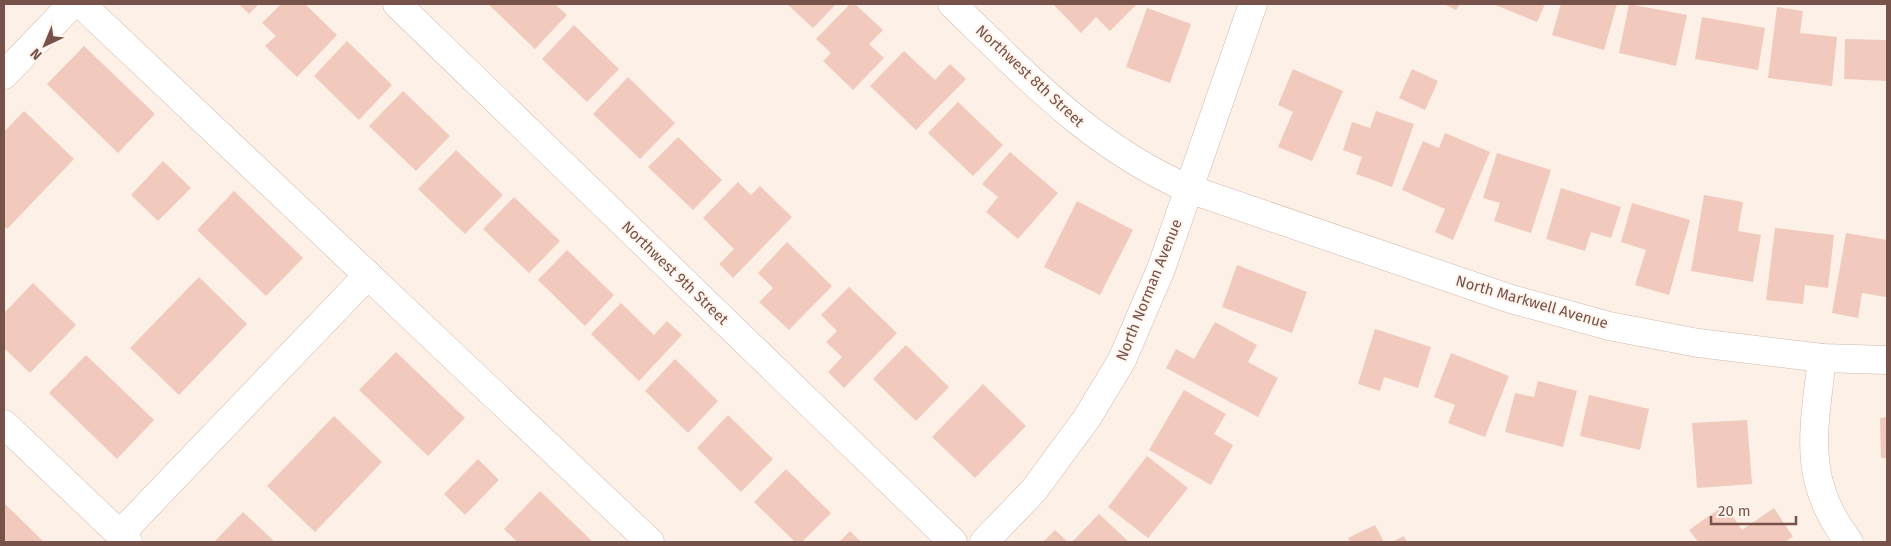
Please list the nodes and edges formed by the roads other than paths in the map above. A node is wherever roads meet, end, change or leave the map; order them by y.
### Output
1 (72, 4) edge
2 (81, 4) edge
3 (397, 4) edge
4 (952, 4) edge
5 (1253, 4) edge
6 (4, 75) edge
7 (1189, 189) junction
8 (368, 275) junction
9 (1822, 358) junction
10 (1887, 360) edge
11 (4, 424) edge
12 (124, 538) edge
13 (650, 542) edge
14 (953, 542) edge
15 (984, 542) edge
16 (1848, 542) edge

1 - 6 street
2 - 8 street
3 - 14 street, Northwest 9th Street
4 - 7 street, Northwest 8th Street
5 - 7 street, North Norman Avenue
7 - 9 street, North Markwell Avenue
7 - 15 street, North Norman Avenue
8 - 12 street
8 - 13 street
9 - 10 street, North Markwell Avenue
9 - 16 street
11 - 12 street

